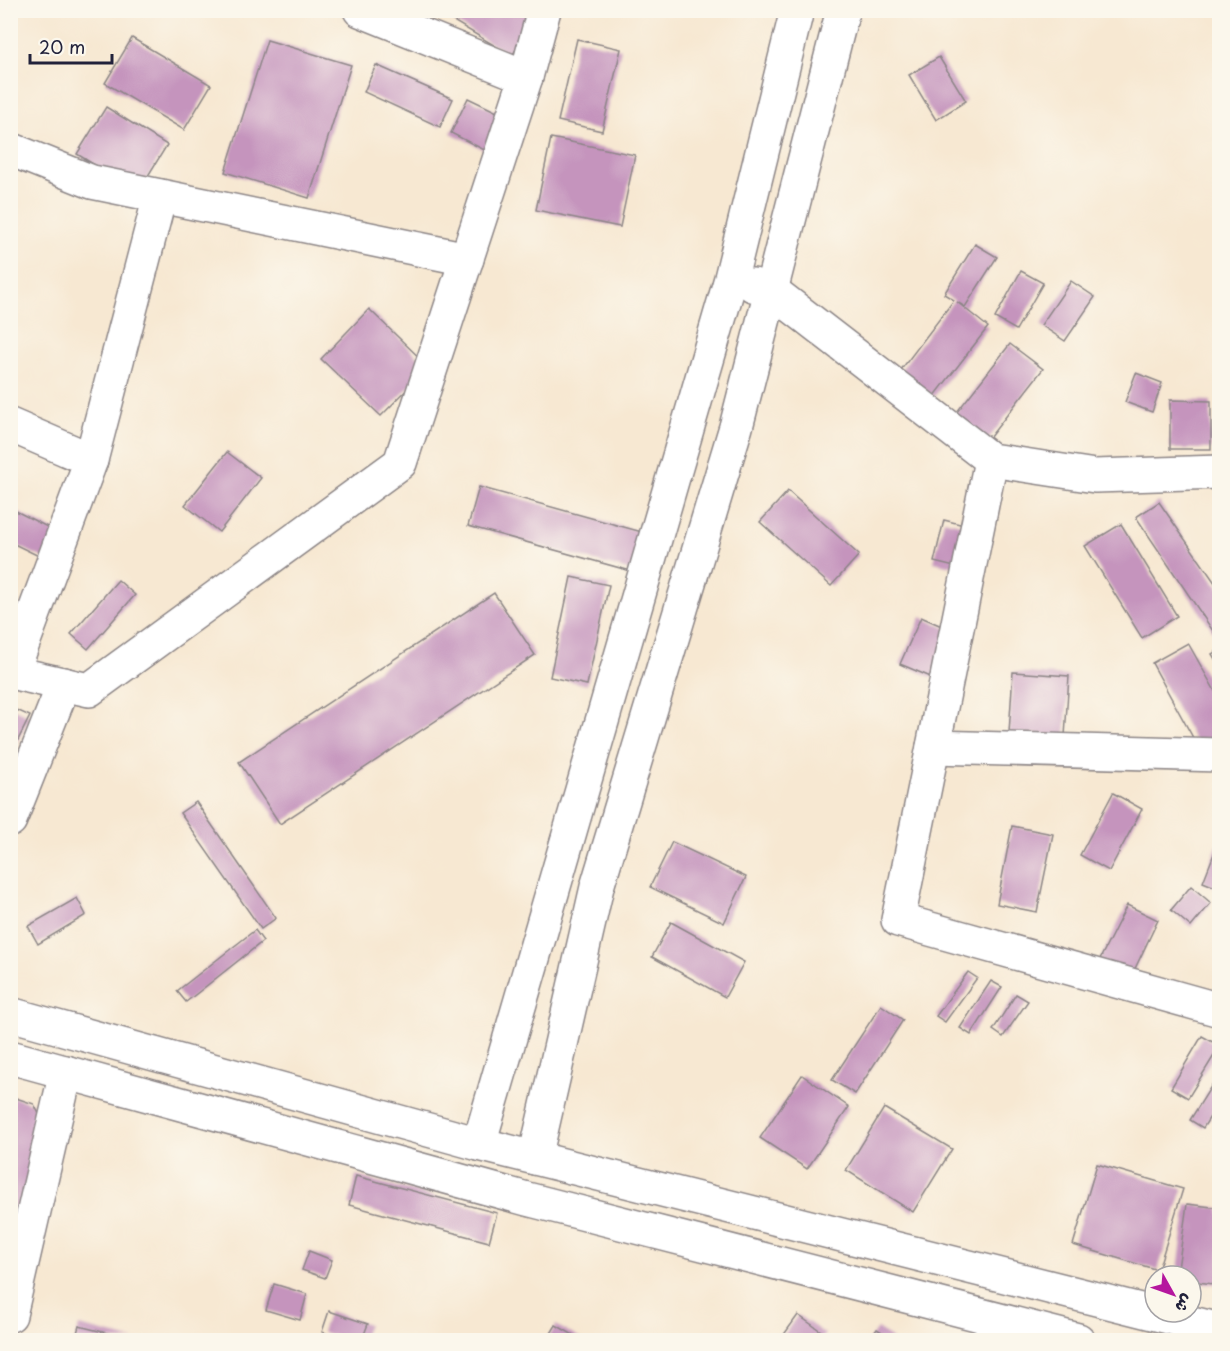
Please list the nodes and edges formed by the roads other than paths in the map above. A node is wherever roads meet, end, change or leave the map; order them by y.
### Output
1 (360, 10) edge
2 (544, 10) edge
3 (797, 10) edge
4 (843, 10) edge
5 (526, 77) junction
6 (10, 149) edge
7 (160, 196) junction
8 (467, 260) junction
9 (730, 278) junction
10 (771, 290) junction
11 (10, 425) edge
12 (91, 460) junction
13 (991, 460) junction
14 (1220, 472) edge
15 (11, 672) edge
16 (64, 684) junction
17 (933, 747) junction
18 (1220, 755) edge
19 (10, 820) edge
20 (1220, 1010) edge
21 (10, 1014) edge
22 (10, 1057) edge
23 (66, 1072) junction
24 (479, 1144) junction
25 (535, 1158) junction
26 (10, 1315) edge
27 (1220, 1330) edge
28 (1078, 1341) edge

1 - 5 street
2 - 5 street
3 - 9 street
4 - 10 street
5 - 8 street
6 - 7 street
7 - 8 street
7 - 12 street
8 - 16 street
9 - 10 street
9 - 24 street
10 - 13 street
10 - 25 street
11 - 12 street
12 - 15 street
13 - 14 street
13 - 17 street
15 - 16 street
16 - 19 street
17 - 18 street
17 - 20 street
21 - 24 street
22 - 23 street
23 - 26 street
23 - 28 street
24 - 25 street
25 - 27 street

